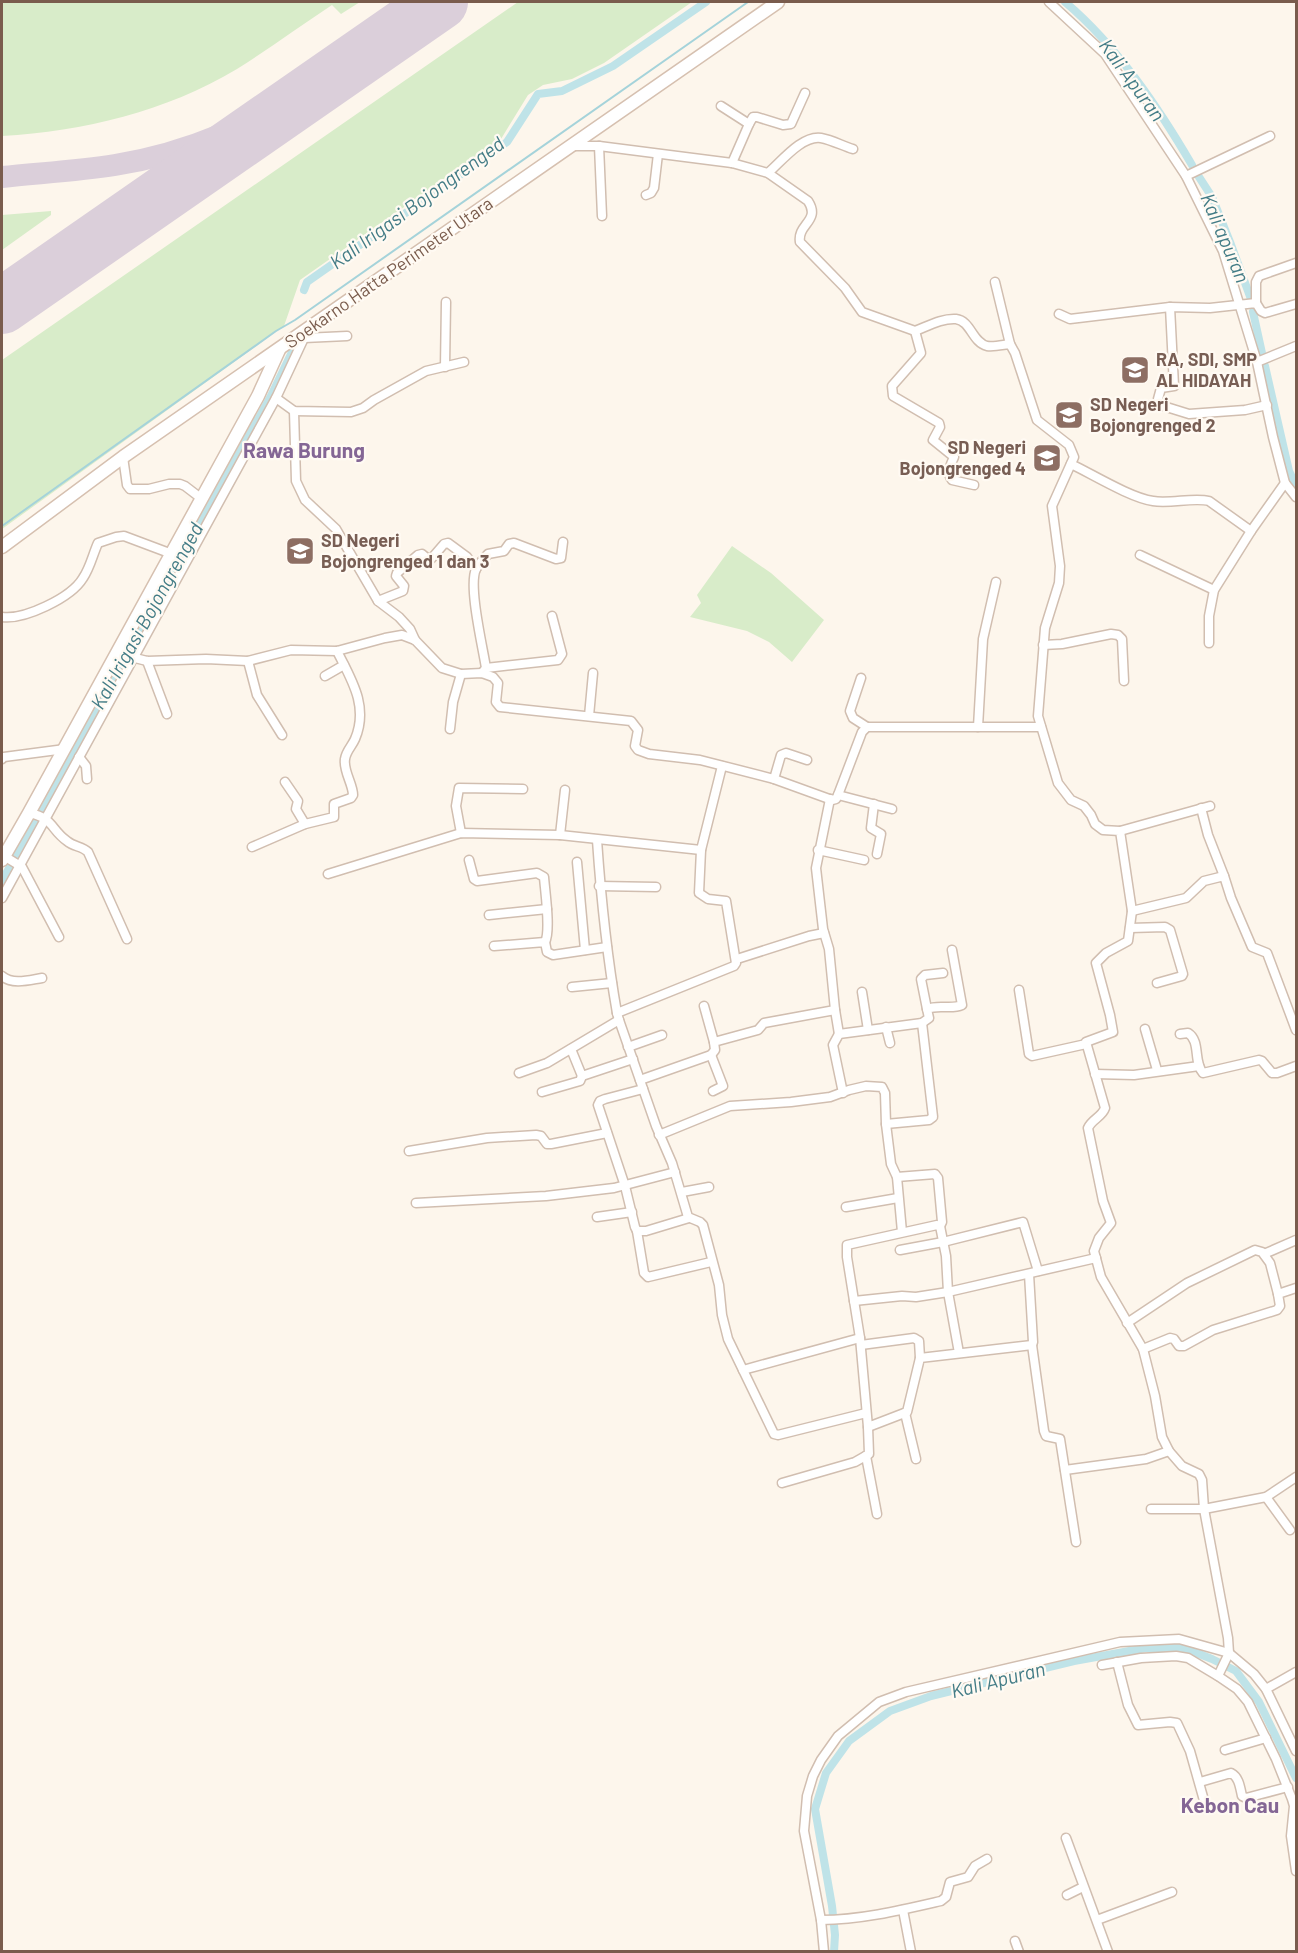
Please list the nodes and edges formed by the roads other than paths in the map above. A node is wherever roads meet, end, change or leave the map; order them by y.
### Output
1 (778, 2) edge
2 (1049, 2) edge
3 (805, 93) dead end
4 (721, 106) dead end
5 (749, 124) junction
6 (1270, 136) dead end
7 (573, 146) junction
8 (599, 146) junction
9 (853, 150) dead end
10 (658, 154) junction
11 (732, 163) junction
12 (768, 173) junction
13 (1186, 176) junction
14 (646, 195) dead end
15 (602, 216) dead end
16 (1296, 263) edge
17 (995, 282) dead end
18 (446, 302) dead end
19 (1256, 303) junction
20 (1296, 304) edge
21 (1240, 306) junction
22 (1170, 307) junction
23 (1059, 314) dead end
24 (915, 331) junction
25 (302, 336) junction
26 (347, 336) dead end
27 (1010, 344) junction
28 (1296, 346) edge
29 (280, 348) junction
30 (464, 362) dead end
31 (1257, 362) junction
32 (445, 367) junction
33 (276, 399) junction
34 (1267, 405) junction
35 (294, 411) junction
36 (123, 457) junction
37 (1071, 464) junction
38 (224, 476) junction
39 (1285, 483) junction
40 (974, 485) dead end
41 (1296, 497) edge
42 (202, 499) junction
43 (1251, 531) junction
44 (563, 542) dead end
45 (2, 547) edge
46 (172, 554) junction
47 (1140, 555) dead end
48 (476, 569) junction
49 (996, 582) dead end
50 (1214, 590) junction
51 (378, 601) junction
52 (552, 616) dead end
53 (2, 617) edge
54 (415, 640) junction
55 (1209, 643) dead end
56 (1043, 645) junction
57 (336, 651) junction
58 (120, 652) junction
59 (133, 658) junction
60 (147, 661) junction
61 (248, 661) junction
62 (344, 665) junction
63 (484, 671) junction
64 (593, 673) dead end
65 (460, 674) junction
66 (325, 676) dead end
67 (861, 678) dead end
68 (1124, 681) dead end
69 (167, 714) dead end
70 (589, 716) junction
71 (978, 727) junction
72 (1041, 727) junction
73 (867, 728) junction
74 (450, 729) dead end
75 (282, 735) dead end
76 (65, 749) junction
77 (2, 756) edge
78 (80, 757) junction
79 (807, 760) dead end
80 (722, 766) junction
81 (87, 779) dead end
82 (774, 779) junction
83 (285, 782) dead end
84 (523, 789) dead end
85 (565, 790) dead end
86 (834, 797) junction
87 (874, 804) junction
88 (892, 809) dead end
89 (37, 815) junction
90 (305, 824) junction
91 (1120, 831) junction
92 (461, 833) junction
93 (560, 835) junction
94 (597, 840) junction
95 (252, 847) dead end
96 (701, 850) junction
97 (818, 850) junction
98 (877, 854) dead end
99 (4, 858) edge
100 (468, 860) dead end
101 (864, 860) dead end
102 (577, 862) dead end
103 (19, 864) junction
104 (328, 874) dead end
105 (1224, 876) junction
106 (599, 886) junction
107 (656, 887) dead end
108 (2, 898) edge
109 (547, 909) junction
110 (1132, 911) junction
111 (489, 915) dead end
112 (1130, 928) junction
113 (824, 933) junction
114 (59, 937) dead end
115 (127, 939) dead end
116 (545, 942) junction
117 (494, 946) dead end
118 (608, 947) junction
119 (585, 950) junction
120 (952, 950) dead end
121 (737, 959) junction
122 (943, 973) dead end
123 (2, 976) edge
124 (42, 978) dead end
125 (612, 983) junction
126 (1157, 983) dead end
127 (572, 987) dead end
128 (1019, 990) dead end
129 (862, 992) dead end
130 (704, 1006) dead end
131 (927, 1009) junction
132 (835, 1010) junction
133 (618, 1016) junction
134 (922, 1023) junction
135 (886, 1027) junction
136 (1144, 1029) dead end
137 (868, 1030) junction
138 (1296, 1030) edge
139 (839, 1034) junction
140 (1180, 1034) dead end
141 (662, 1035) dead end
142 (714, 1042) junction
143 (890, 1043) dead end
144 (1086, 1044) junction
145 (628, 1047) junction
146 (570, 1049) junction
147 (711, 1055) junction
148 (633, 1059) junction
149 (1199, 1066) junction
150 (1296, 1066) edge
151 (1157, 1070) junction
152 (519, 1073) dead end
153 (1095, 1074) junction
154 (582, 1076) junction
155 (640, 1080) junction
156 (643, 1089) junction
157 (713, 1091) dead end
158 (542, 1092) dead end
159 (843, 1093) junction
160 (886, 1124) junction
161 (607, 1133) junction
162 (659, 1135) junction
163 (409, 1151) dead end
164 (675, 1172) junction
165 (897, 1177) junction
166 (625, 1186) junction
167 (709, 1187) dead end
168 (682, 1192) junction
169 (898, 1198) junction
170 (416, 1203) dead end
171 (846, 1207) dead end
172 (632, 1212) junction
173 (597, 1217) dead end
174 (689, 1218) junction
175 (940, 1226) junction
176 (637, 1231) junction
177 (902, 1232) junction
178 (1296, 1240) edge
179 (943, 1242) junction
180 (900, 1250) dead end
181 (1264, 1254) junction
182 (1096, 1258) junction
183 (711, 1262) junction
184 (1038, 1271) junction
185 (1029, 1274) junction
186 (1296, 1288) edge
187 (948, 1292) junction
188 (1278, 1294) junction
189 (854, 1301) junction
190 (1127, 1323) junction
191 (861, 1341) junction
192 (1032, 1345) junction
193 (1143, 1349) junction
194 (959, 1353) junction
195 (920, 1358) junction
196 (743, 1370) junction
197 (866, 1413) junction
198 (905, 1413) junction
199 (868, 1427) junction
200 (1169, 1451) junction
201 (866, 1456) junction
202 (916, 1459) dead end
203 (1065, 1470) junction
204 (1296, 1478) edge
205 (782, 1483) dead end
206 (1266, 1497) junction
207 (1151, 1509) dead end
208 (1204, 1509) junction
209 (877, 1514) dead end
210 (1290, 1530) dead end
211 (1076, 1542) dead end
212 (1228, 1656) junction
213 (1117, 1662) junction
214 (1102, 1665) dead end
215 (1296, 1672) edge
216 (1220, 1673) junction
217 (1266, 1689) junction
218 (1266, 1738) junction
219 (1225, 1750) dead end
220 (1296, 1751) edge
221 (1200, 1782) junction
222 (1288, 1787) junction
223 (1204, 1804) dead end
224 (1066, 1838) dead end
225 (987, 1859) dead end
226 (1296, 1871) edge
227 (1083, 1887) junction
228 (1172, 1892) dead end
229 (1068, 1895) dead end
230 (903, 1910) junction
231 (825, 1920) junction
232 (1097, 1920) junction
233 (1014, 1941) dead end
234 (824, 1952) edge
235 (911, 1952) edge
236 (1018, 1952) edge
237 (1108, 1952) edge

1 - 7 main road, Soekarno Hatta Perimeter Utara
2 - 13 street
3 - 5 street
4 - 5 street
5 - 11 street
6 - 13 street
7 - 8 street
7 - 25 main road, Soekarno Hatta Perimeter Utara
8 - 10 street
8 - 15 street
9 - 12 street
10 - 11 street
10 - 14 street
11 - 12 street
12 - 24 street
13 - 21 street
16 - 19 street
17 - 27 street
18 - 32 street
19 - 20 street
19 - 21 street
21 - 22 street
21 - 31 street
22 - 23 street
22 - 34 street
24 - 27 street
24 - 40 street
25 - 26 street
25 - 29 main road, Soekarno Hatta Perimeter Utara
25 - 33 street
27 - 37 street
28 - 31 street
29 - 36 main road, Soekarno Hatta Perimeter Utara
29 - 38 main road
30 - 32 street
31 - 34 street
32 - 35 street
33 - 35 street
33 - 38 street
34 - 39 street
35 - 51 street
36 - 42 street
36 - 45 main road, Soekarno Hatta Perimeter Utara
37 - 43 street
37 - 56 street
38 - 42 main road
38 - 59 street
39 - 41 street
39 - 43 street
42 - 46 main road
43 - 50 street
44 - 48 street
46 - 53 street
46 - 58 main road
47 - 50 street
48 - 51 street
48 - 63 street
49 - 71 street
50 - 55 street
51 - 54 street
52 - 63 street
54 - 57 street
54 - 65 street
56 - 68 street
56 - 72 street
57 - 61 street
57 - 62 street
58 - 59 street
58 - 76 main road
59 - 60 street
59 - 78 street
60 - 61 street
60 - 69 street
61 - 75 street
62 - 66 street
62 - 90 street
63 - 65 street
63 - 70 street
64 - 70 street
65 - 74 street
67 - 73 street
70 - 80 street
71 - 72 street
71 - 73 street
72 - 91 street
73 - 86 street
76 - 77 street
76 - 89 main road
78 - 81 street
78 - 89 street
79 - 82 street
80 - 82 street
80 - 96 street
82 - 86 street
83 - 90 street
84 - 92 street
85 - 93 street
86 - 87 street
86 - 97 street
87 - 88 street
87 - 98 street
89 - 99 main road
89 - 103 street
89 - 115 street
90 - 95 street
91 - 105 street
91 - 110 street
92 - 93 street
92 - 104 street
93 - 94 street
94 - 96 street
94 - 106 street
96 - 121 street
97 - 101 street
97 - 113 street
99 - 103 street
100 - 109 street
102 - 119 street
103 - 108 street
103 - 114 street
105 - 110 street
105 - 138 street
106 - 107 street
106 - 118 street
109 - 111 street
109 - 116 street
110 - 112 street
112 - 126 street
112 - 144 street
113 - 121 street
113 - 132 street
116 - 117 street
116 - 119 street
118 - 119 street
118 - 125 street
120 - 131 street
121 - 133 street
122 - 131 street
123 - 124 street
125 - 127 street
125 - 133 street
128 - 144 street
129 - 137 street
130 - 142 street
131 - 134 street
132 - 139 street
132 - 142 street
133 - 145 street
133 - 146 street
134 - 135 street
134 - 160 street
135 - 137 street
135 - 143 street
136 - 151 street
137 - 139 street
139 - 159 street
140 - 149 street
141 - 145 street
142 - 147 street
144 - 153 street
145 - 148 street
146 - 152 street
146 - 154 street
147 - 155 street
147 - 157 street
148 - 154 street
148 - 155 street
149 - 150 street
149 - 151 street
151 - 153 street
153 - 182 street
154 - 158 street
155 - 156 street
156 - 161 street
156 - 162 street
159 - 160 street
159 - 162 street
160 - 165 street
161 - 163 street
161 - 166 street
162 - 164 street
164 - 166 street
164 - 168 street
165 - 169 street
165 - 175 street
166 - 170 street
166 - 172 street
167 - 168 street
168 - 174 street
169 - 171 street
169 - 177 street
172 - 173 street
172 - 176 street
174 - 176 street
174 - 183 street
175 - 177 street
175 - 179 street
176 - 183 street
177 - 189 street
178 - 181 street
179 - 180 street
179 - 184 street
179 - 187 street
181 - 188 street
181 - 190 street
182 - 184 street
182 - 190 street
183 - 196 street
184 - 185 street
185 - 187 street
185 - 192 street
186 - 188 street
187 - 189 street
187 - 194 street
188 - 193 street
189 - 191 street
190 - 193 street
191 - 195 street
191 - 196 street
191 - 197 street
192 - 194 street
192 - 203 street
193 - 200 street
194 - 195 street
195 - 198 street
196 - 197 street
197 - 199 street
198 - 199 street
198 - 202 street
199 - 201 street
200 - 203 street
200 - 208 street
201 - 205 street
201 - 209 street
203 - 211 street
204 - 206 street
206 - 208 street
206 - 210 street
207 - 208 street
208 - 212 street
212 - 216 street
212 - 217 street
212 - 231 street
213 - 214 street
213 - 216 street
213 - 221 street
215 - 217 street
216 - 218 street
217 - 220 street
218 - 219 street
218 - 222 street
221 - 222 street
221 - 223 street
222 - 226 street
224 - 227 street
225 - 230 street
227 - 229 street
227 - 232 street
228 - 232 street
230 - 231 street
230 - 235 street
231 - 234 street
232 - 237 street
233 - 236 street

